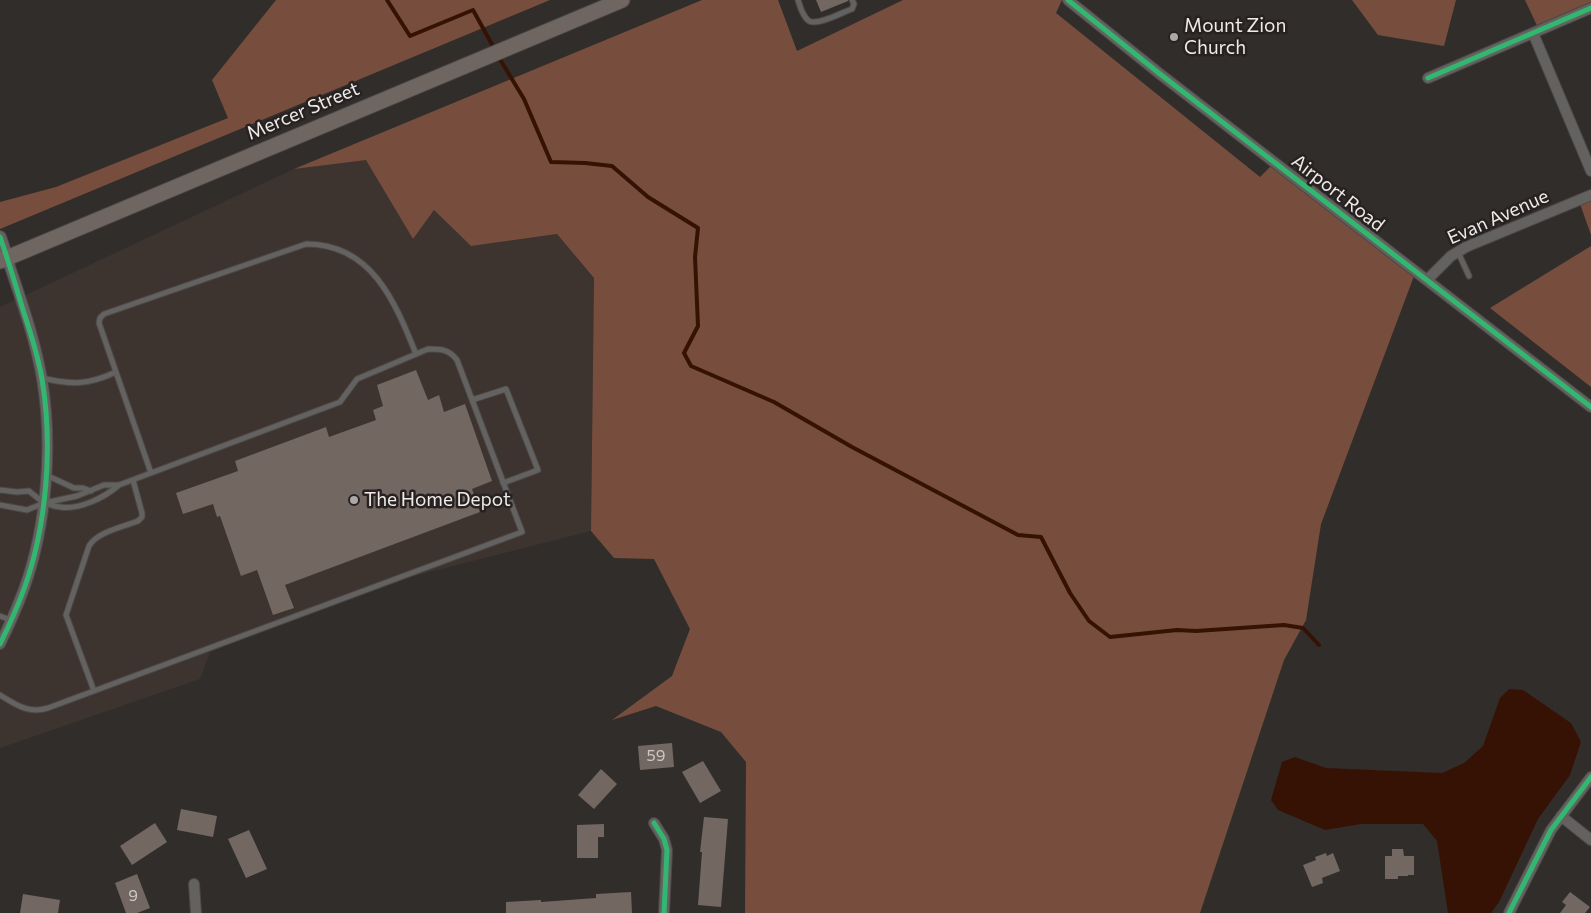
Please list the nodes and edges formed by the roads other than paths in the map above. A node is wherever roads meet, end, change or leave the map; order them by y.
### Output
1 (622, 0) edge
2 (798, 0) edge
3 (852, 0) edge
4 (1068, 0) edge
5 (1591, 8) edge
6 (1533, 33) junction
7 (1428, 78) dead end
8 (1591, 171) edge
9 (1591, 195) edge
10 (0, 237) edge
11 (1458, 252) junction
12 (4, 260) edge
13 (1469, 276) dead end
14 (1427, 280) junction
15 (416, 354) junction
16 (116, 372) junction
17 (42, 378) junction
18 (472, 400) junction
19 (1591, 407) edge
20 (151, 473) junction
21 (46, 475) junction
22 (133, 480) junction
23 (503, 483) junction
24 (119, 485) junction
25 (0, 490) edge
26 (91, 491) junction
27 (44, 503) junction
28 (0, 505) edge
29 (0, 616) edge
30 (11, 620) junction
31 (0, 644) edge
32 (94, 691) junction
33 (0, 696) edge
34 (1591, 777) edge
35 (1561, 816) junction
36 (654, 824) dead end
37 (1591, 840) edge
38 (194, 884) dead end
39 (196, 913) edge
40 (664, 913) edge
41 (1510, 913) edge

1 - 12 main road, Mercer Street
2 - 3 lane
4 - 14 street, Airport Road
5 - 6 street
6 - 7 street
6 - 8 street
9 - 11 street, Evan Avenue
10 - 12 street
11 - 13 lane
11 - 14 street, Evan Avenue
12 - 17 street
14 - 19 street, Airport Road
15 - 16 lane
15 - 18 lane
15 - 20 lane
16 - 17 lane
16 - 20 lane
17 - 21 street
18 - 23 lane
18 - 23 lane
20 - 22 lane
21 - 26 lane
21 - 27 street
22 - 24 lane
22 - 32 lane
23 - 32 lane
24 - 26 lane
24 - 27 lane
25 - 27 lane
26 - 27 lane
27 - 28 lane
27 - 30 street
29 - 30 lane
30 - 31 street
32 - 33 lane
34 - 35 street
35 - 37 street
35 - 41 street
36 - 40 street
38 - 39 street

